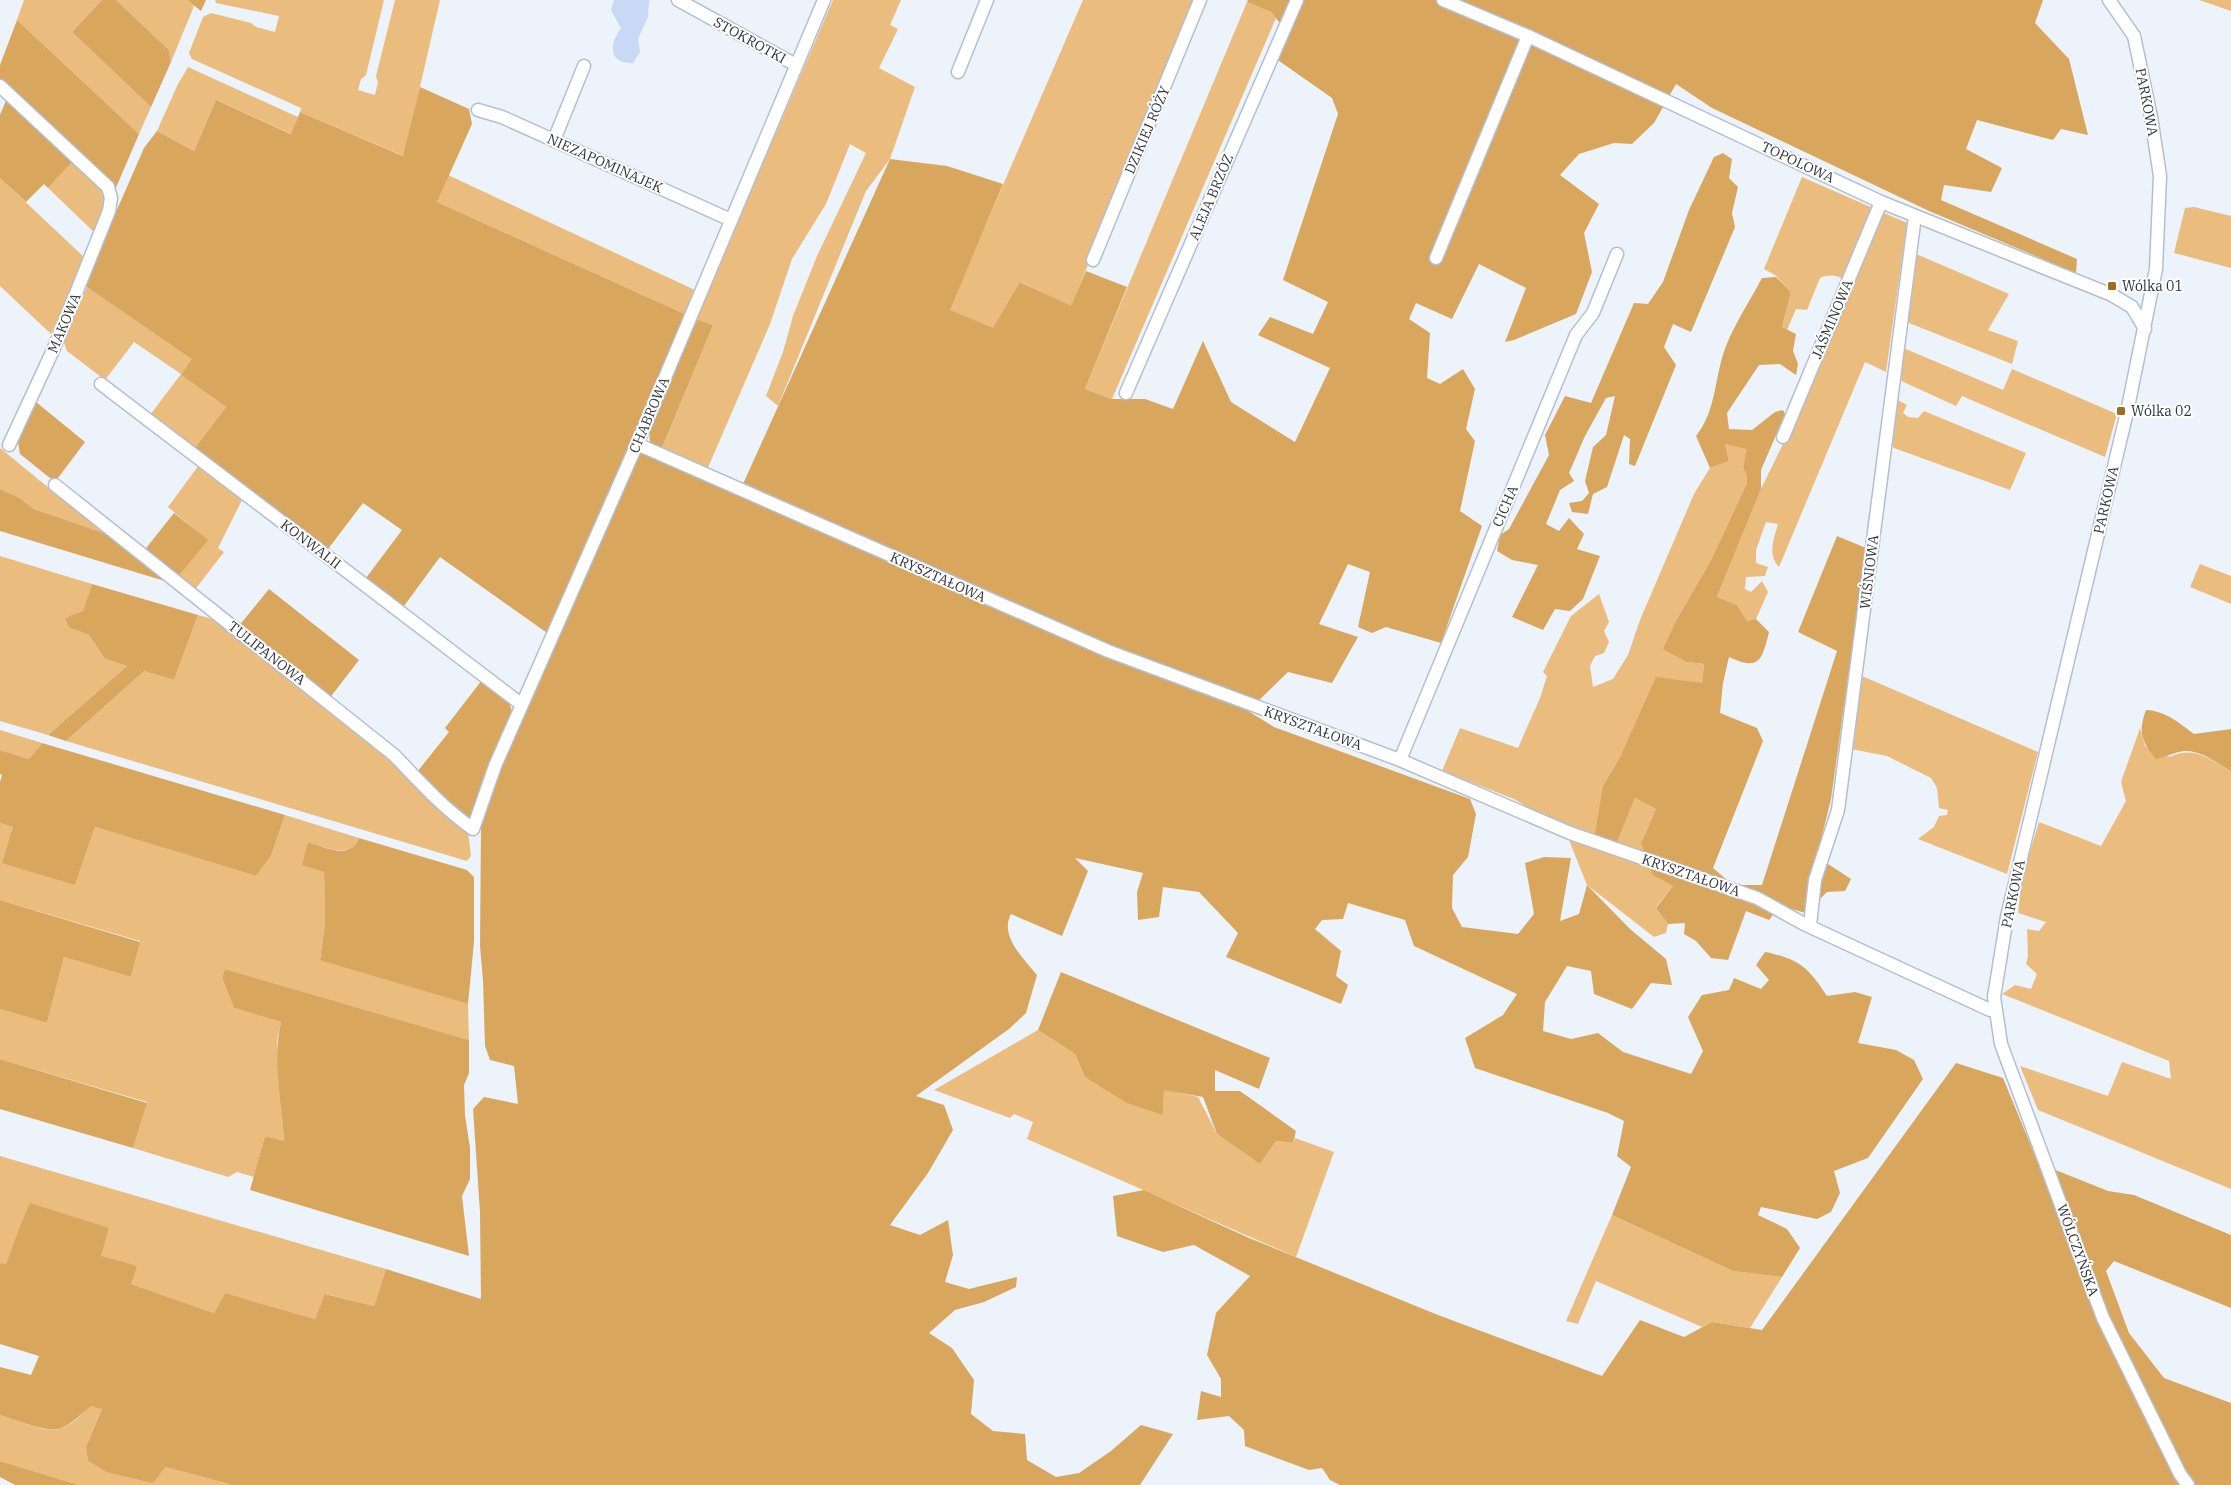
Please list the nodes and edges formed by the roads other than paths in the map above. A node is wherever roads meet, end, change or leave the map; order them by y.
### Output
1 (678, 0) edge
2 (824, 0) edge
3 (987, 0) edge
4 (1200, 0) edge
5 (1297, 0) edge
6 (1443, 0) edge
7 (2109, 0) edge
8 (1528, 36) junction
9 (796, 65) junction
10 (584, 66) dead end
11 (958, 72) dead end
12 (0, 86) edge
13 (478, 110) dead end
14 (554, 140) junction
15 (1881, 202) junction
16 (1914, 216) junction
17 (731, 220) junction
18 (1617, 254) dead end
19 (1436, 258) dead end
20 (1093, 260) dead end
21 (2145, 329) junction
22 (101, 384) dead end
23 (1126, 393) dead end
24 (1783, 436) dead end
25 (637, 444) junction
26 (9, 445) dead end
27 (55, 485) dead end
28 (521, 704) junction
29 (1400, 760) junction
30 (473, 829) joint
31 (1810, 925) junction
32 (1992, 1007) junction
33 (2188, 1485) edge

1 - 9 street, STOKROTKI
2 - 9 street, CHABROWA
3 - 11 street
4 - 20 street, DZIKIEJ RÓŻY
5 - 23 street, ALEJA BRZÓZ
6 - 8 street, TOPOLOWA
7 - 21 street, PARKOWA
8 - 15 street, TOPOLOWA
8 - 19 street
9 - 17 street, CHABROWA
10 - 14 street
12 - 26 street, MAKOWA
13 - 14 street, NIEZAPOMINAJEK
14 - 17 street, NIEZAPOMINAJEK
15 - 16 street, TOPOLOWA
15 - 24 street, JAŚMINOWA
16 - 21 street, TOPOLOWA
16 - 31 street, WIŚNIOWA
17 - 25 street, CHABROWA
18 - 29 street, CICHA
21 - 32 street, PARKOWA
22 - 28 street, KONWALII
25 - 28 street, CHABROWA
25 - 29 street, KRYSZTAŁOWA
27 - 30 street, TULIPANOWA
28 - 30 street, CHABROWA
29 - 31 street, KRYSZTAŁOWA
31 - 32 street, KRYSZTAŁOWA
32 - 33 street, WÓLCZYŃSKA

